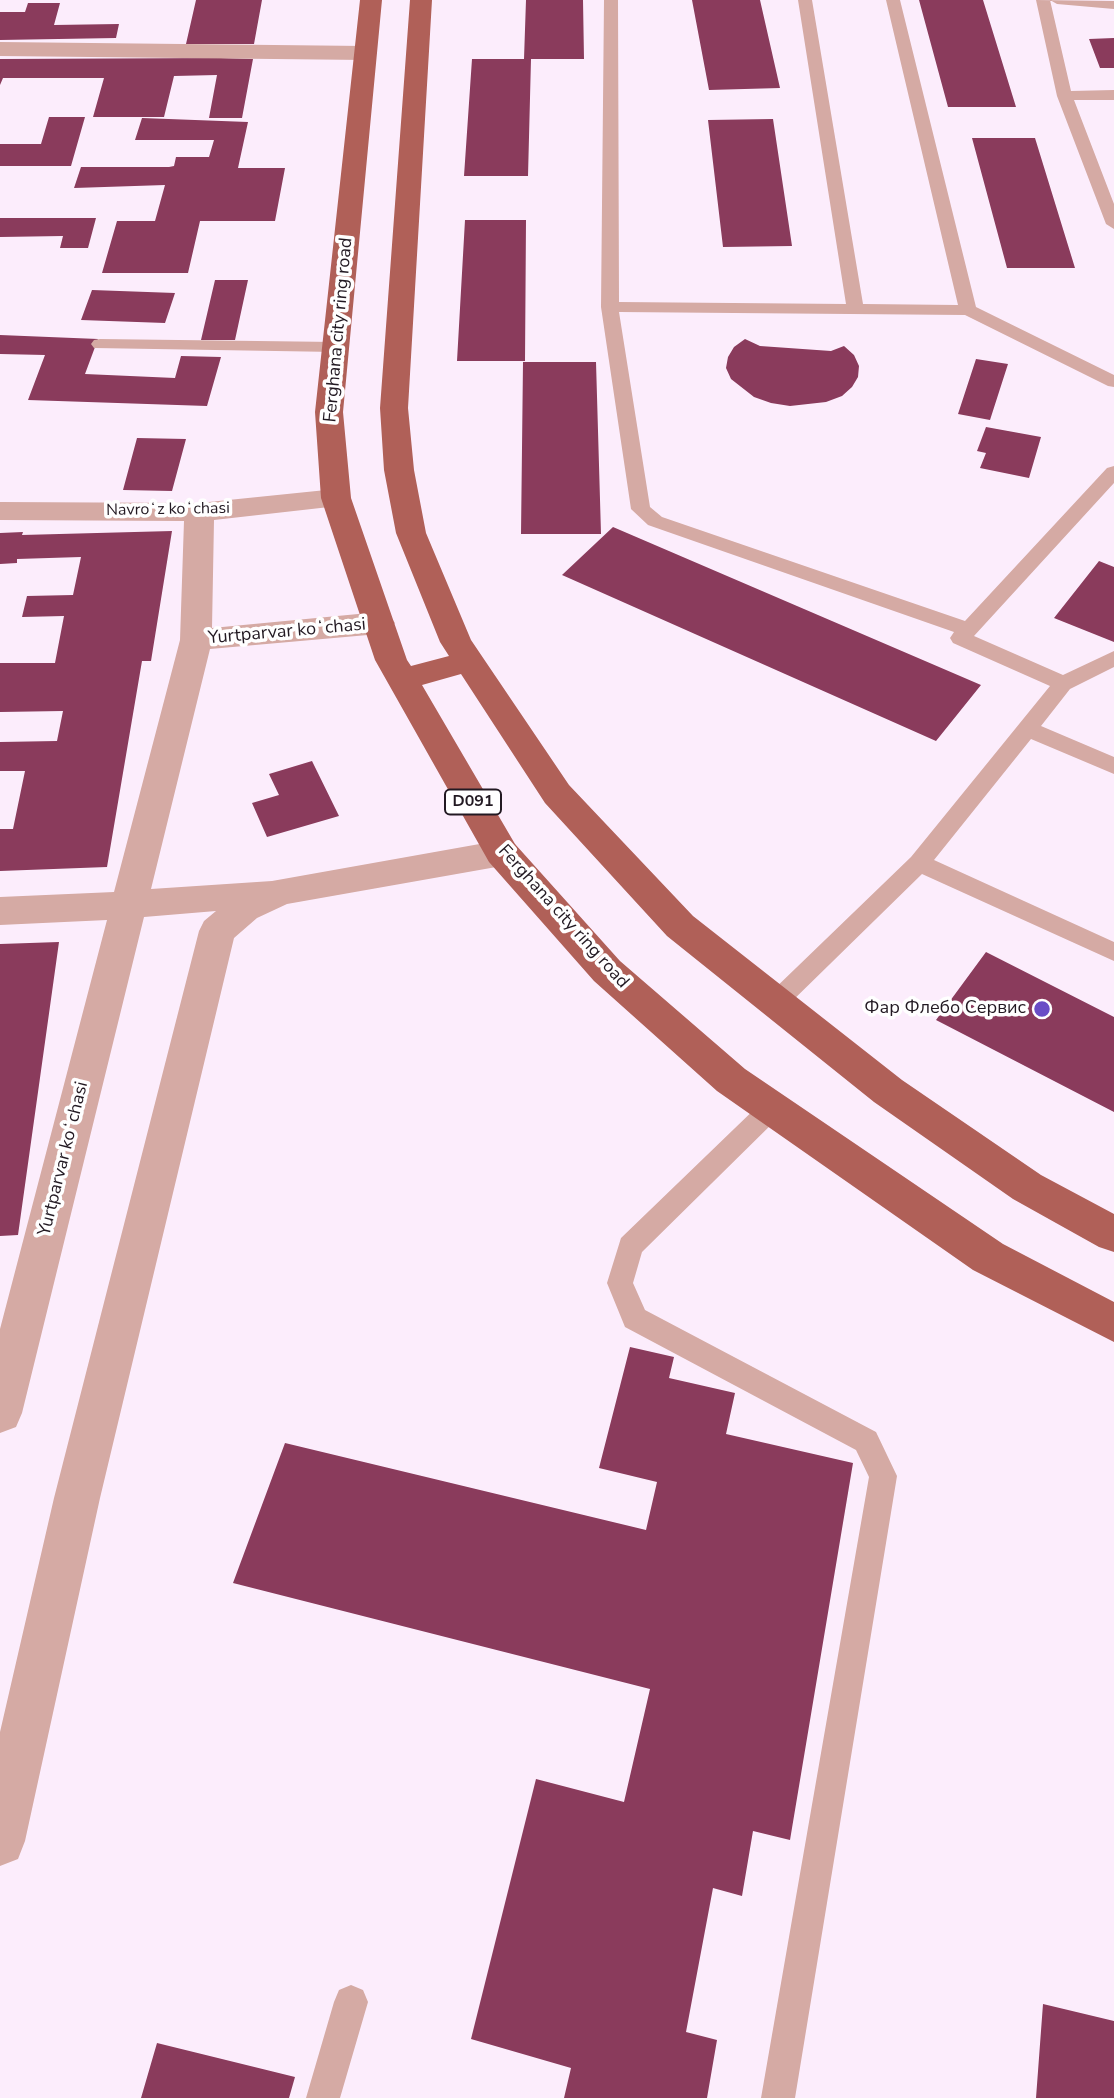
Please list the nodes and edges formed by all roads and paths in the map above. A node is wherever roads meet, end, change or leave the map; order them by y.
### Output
1 (371, 0) edge
2 (421, 0) edge
3 (611, 0) edge
4 (805, 0) edge
5 (893, 0) edge
6 (1043, 0) edge
7 (1057, 0) edge
8 (1114, 5) edge
9 (0, 49) edge
10 (365, 54) junction
11 (1114, 95) edge
12 (1065, 96) junction
13 (1113, 217) edge
14 (610, 307) junction
15 (855, 308) junction
16 (968, 310) junction
17 (100, 344) dead end
18 (336, 348) junction
19 (1114, 382) edge
20 (1114, 472) edge
21 (1093, 495) junction
22 (336, 498) junction
23 (1114, 504) edge
24 (0, 511) edge
25 (199, 512) junction
26 (379, 623) junction
27 (968, 629) junction
28 (196, 640) junction
29 (1114, 659) edge
30 (469, 661) junction
31 (402, 679) junction
32 (1063, 684) junction
33 (1028, 729) junction
34 (1114, 766) edge
35 (502, 853) junction
36 (919, 863) junction
37 (281, 892) junction
38 (127, 905) junction
39 (0, 911) edge
40 (1114, 952) edge
41 (776, 1002) junction
42 (772, 1108) junction
43 (1114, 1234) edge
44 (1114, 1323) edge
45 (0, 1413) edge
46 (0, 1841) edge
47 (351, 2002) dead end
48 (323, 2098) edge
49 (778, 2098) edge

1 - 10 highway, Ferghana city ring road / D091
2 - 30 highway
3 - 14 lane
4 - 15 lane
5 - 16 lane
6 - 12 lane
7 - 8 lane
9 - 10 street
10 - 18 highway, Ferghana city ring road / D091
11 - 12 lane
12 - 13 lane
14 - 15 lane
14 - 27 lane
15 - 16 lane
16 - 19 lane
17 - 18 lane
18 - 22 highway, Ferghana city ring road / D091
20 - 21 lane
21 - 23 lane
21 - 27 lane
22 - 25 street, Navroʻz koʻchasi
22 - 26 highway, Ferghana city ring road / D091
24 - 25 street, Navroʻz koʻchasi
25 - 28 street, Yurtparvar koʻchasi
26 - 28 street, Yurtparvar koʻchasi
26 - 31 highway, Ferghana city ring road / D091
27 - 32 lane
28 - 38 street, Yurtparvar koʻchasi
29 - 32 lane
30 - 31 highway
30 - 41 highway
31 - 35 highway, Ferghana city ring road / D091
32 - 33 lane
33 - 34 lane
33 - 36 lane
35 - 37 street
35 - 42 highway, Ferghana city ring road / D091
36 - 40 lane
36 - 41 lane
37 - 38 street
37 - 46 street
38 - 39 street
38 - 45 street, Yurtparvar koʻchasi
41 - 43 highway
42 - 44 highway, Ferghana city ring road / D091
42 - 49 lane
47 - 48 lane

